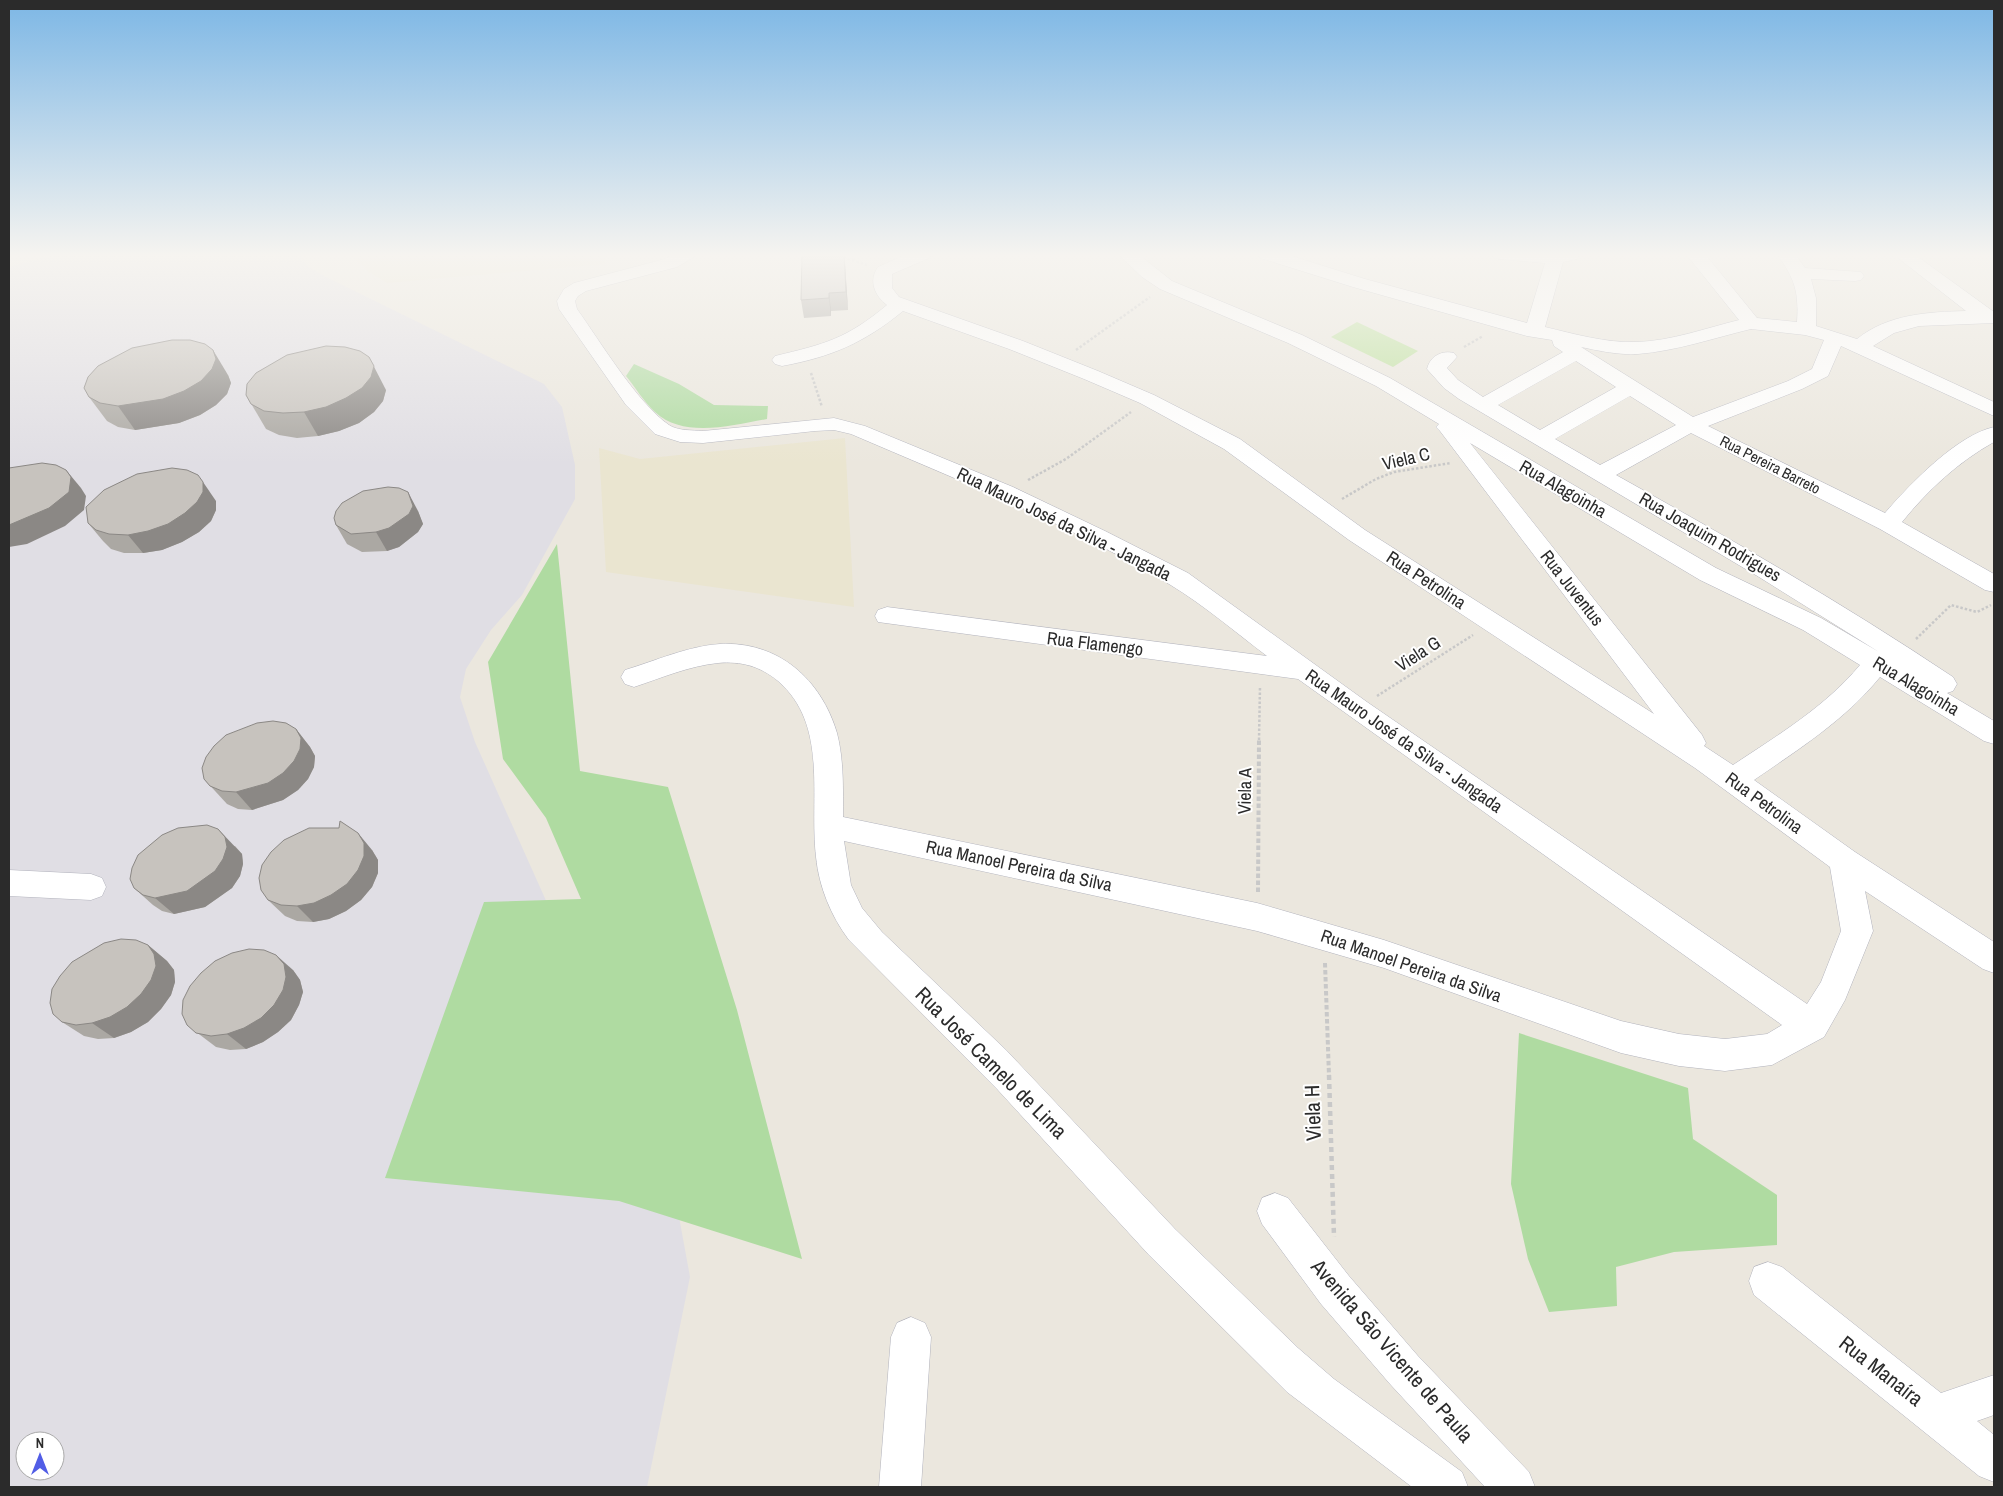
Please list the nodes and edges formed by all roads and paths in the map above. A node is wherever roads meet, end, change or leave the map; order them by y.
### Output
1 (578, 324) edge
2 (876, 324) edge
3 (954, 324) edge
4 (1111, 324) edge
5 (1259, 324) edge
6 (1498, 324) edge
7 (1507, 324) edge
8 (1546, 324) edge
9 (1748, 324) edge
10 (1758, 324) edge
11 (1806, 324) edge
12 (1896, 324) edge
13 (1806, 329) junction
14 (1543, 334) junction
15 (1835, 337) junction
16 (1860, 347) junction
17 (1576, 353) junction
18 (805, 356) junction
19 (1447, 358) joint
20 (782, 360) dead end
21 (1059, 362) junction
22 (1629, 388) junction
23 (1147, 399) junction
24 (1483, 405) junction
25 (1994, 410) edge
26 (1438, 416) junction
27 (827, 424) junction
28 (1691, 425) junction
29 (1994, 433) edge
30 (1540, 439) junction
31 (1474, 462) junction
32 (1601, 474) junction
33 (1005, 492) junction
34 (1322, 511) junction
35 (1888, 524) junction
36 (1994, 584) edge
37 (1994, 603) edge
38 (887, 616) dead end
39 (1822, 616) junction
40 (1493, 622) junction
41 (1889, 658) junction
42 (1261, 665) junction
43 (1304, 670) junction
44 (634, 677) dead end
45 (1358, 709) junction
46 (1992, 726) edge
47 (1705, 760) junction
48 (1733, 780) junction
49 (830, 826) junction
50 (1844, 861) junction
51 (9, 883) edge
52 (91, 887) dead end
53 (1257, 917) junction
54 (1324, 935) junction
55 (1994, 959) edge
56 (1812, 1026) junction
57 (1275, 1212) dead end
58 (1334, 1241) dead end
59 (1768, 1281) dead end
60 (911, 1338) dead end
61 (1994, 1395) edge
62 (1936, 1415) junction
63 (1994, 1461) edge
64 (900, 1487) edge
65 (1447, 1487) edge
66 (1514, 1487) edge

1 - 27 street, Rua Mauro José da Silva - Jangada
2 - 18 street
3 - 21 street, Rua Petrolina
4 - 21 path
5 - 26 street, Rua Alagoinha
6 - 19 path
7 - 14 street
8 - 14 street
9 - 14 street
10 - 13 street
11 - 13 street
12 - 16 street
13 - 15 street
14 - 17 street, Rua Pereira Barreto
15 - 16 street
15 - 28 street
16 - 25 street
17 - 22 street, Rua Pereira Barreto
17 - 24 street
18 - 20 street
18 - 27 path
19 - 24 street, Rua Joaquim Rodrigues
21 - 23 street, Rua Petrolina
22 - 28 street, Rua Pereira Barreto
22 - 30 street
23 - 33 path
23 - 34 street, Rua Petrolina
24 - 30 street, Rua Joaquim Rodrigues
26 - 31 street, Rua Juventus
26 - 39 street, Rua Alagoinha
27 - 33 street, Rua Mauro José da Silva - Jangada
28 - 32 street
28 - 35 street, Rua Pereira Barreto
29 - 35 street
30 - 32 street, Rua Joaquim Rodrigues
31 - 34 path, Viela C
31 - 47 street, Rua Juventus
32 - 39 street, Rua Joaquim Rodrigues
33 - 43 street, Rua Mauro José da Silva - Jangada
34 - 40 street, Rua Petrolina
35 - 36 street, Rua Pereira Barreto
37 - 41 path
38 - 42 street, Rua Flamengo
39 - 41 street, Rua Joaquim Rodrigues
40 - 45 path, Viela G
40 - 47 street, Rua Petrolina
41 - 46 street, Rua Joaquim Rodrigues
41 - 48 street
42 - 43 street, Rua Flamengo
42 - 53 path, Viela A
43 - 45 street, Rua Mauro José da Silva - Jangada
44 - 49 street, Rua José Camelo de Lima
45 - 56 street, Rua Mauro José da Silva - Jangada
47 - 48 street, Rua Petrolina
48 - 50 street, Rua Petrolina
49 - 53 street, Rua Manoel Pereira da Silva
49 - 65 street, Rua José Camelo de Lima
50 - 55 street, Rua Petrolina
50 - 56 street, Rua Manoel Pereira da Silva
51 - 52 street
53 - 54 street, Rua Manoel Pereira da Silva
54 - 56 street, Rua Manoel Pereira da Silva
54 - 58 path, Viela H
57 - 66 street, Avenida São Vicente de Paula
59 - 62 street, Rua Manaíra
60 - 64 street
61 - 62 street
62 - 63 street, Rua Manaíra

